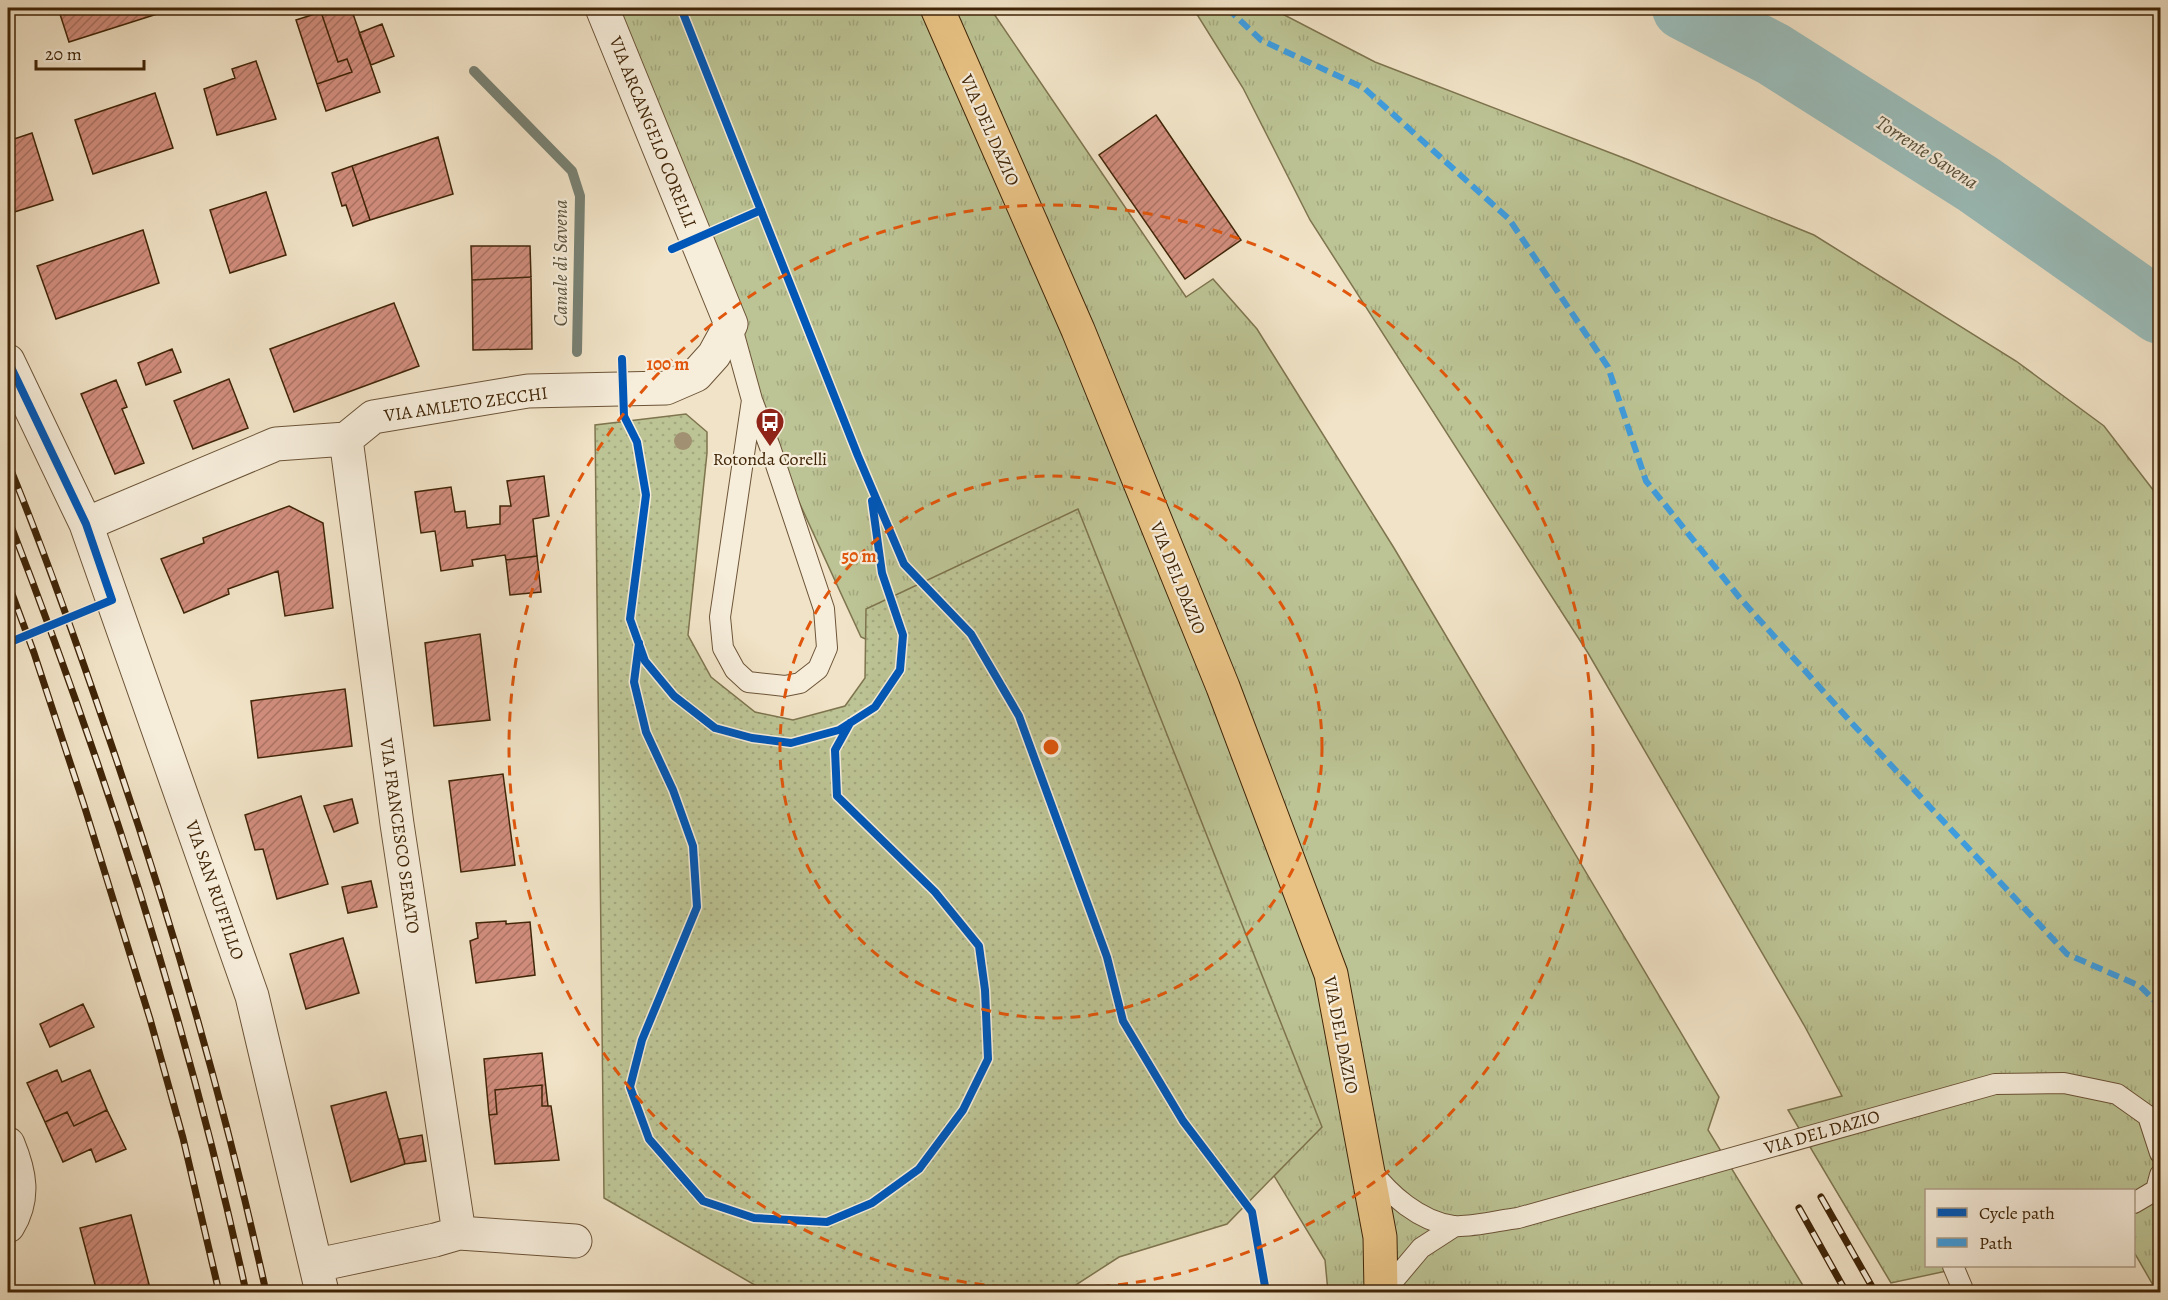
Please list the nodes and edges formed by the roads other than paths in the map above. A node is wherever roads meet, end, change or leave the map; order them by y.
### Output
1 (602, 8) edge
2 (937, 8) edge
3 (731, 324) junction
4 (8, 361) edge
5 (752, 400) junction
6 (346, 439) junction
7 (86, 524) junction
8 (8, 1144) edge
9 (2160, 1153) edge
10 (1367, 1165) junction
11 (2160, 1175) edge
12 (2135, 1202) edge
13 (8, 1226) edge
14 (1455, 1226) junction
15 (447, 1236) junction
16 (575, 1241) dead end
17 (1953, 1267) edge
18 (320, 1279) edge
19 (1383, 1293) edge
20 (1964, 1293) edge

1 - 3 street, VIA ARCANGELO CORELLI
2 - 10 main road, VIA DEL DAZIO
3 - 5 lane
3 - 6 street, VIA AMLETO ZECCHI
4 - 7 street, VIA SAN RUFFILLO
5 - 5 lane
6 - 7 street
6 - 15 street, VIA FRANCESCO SERATO
7 - 18 street, VIA SAN RUFFILLO
8 - 13 street
9 - 14 lane, VIA DEL DAZIO
10 - 14 lane, VIA DEL DAZIO
10 - 19 main road, VIA DEL DAZIO
11 - 12 lane
14 - 19 lane, VIA DEL DAZIO
15 - 16 street
15 - 18 street, VIA SAN RUFFILLO
17 - 20 lane

